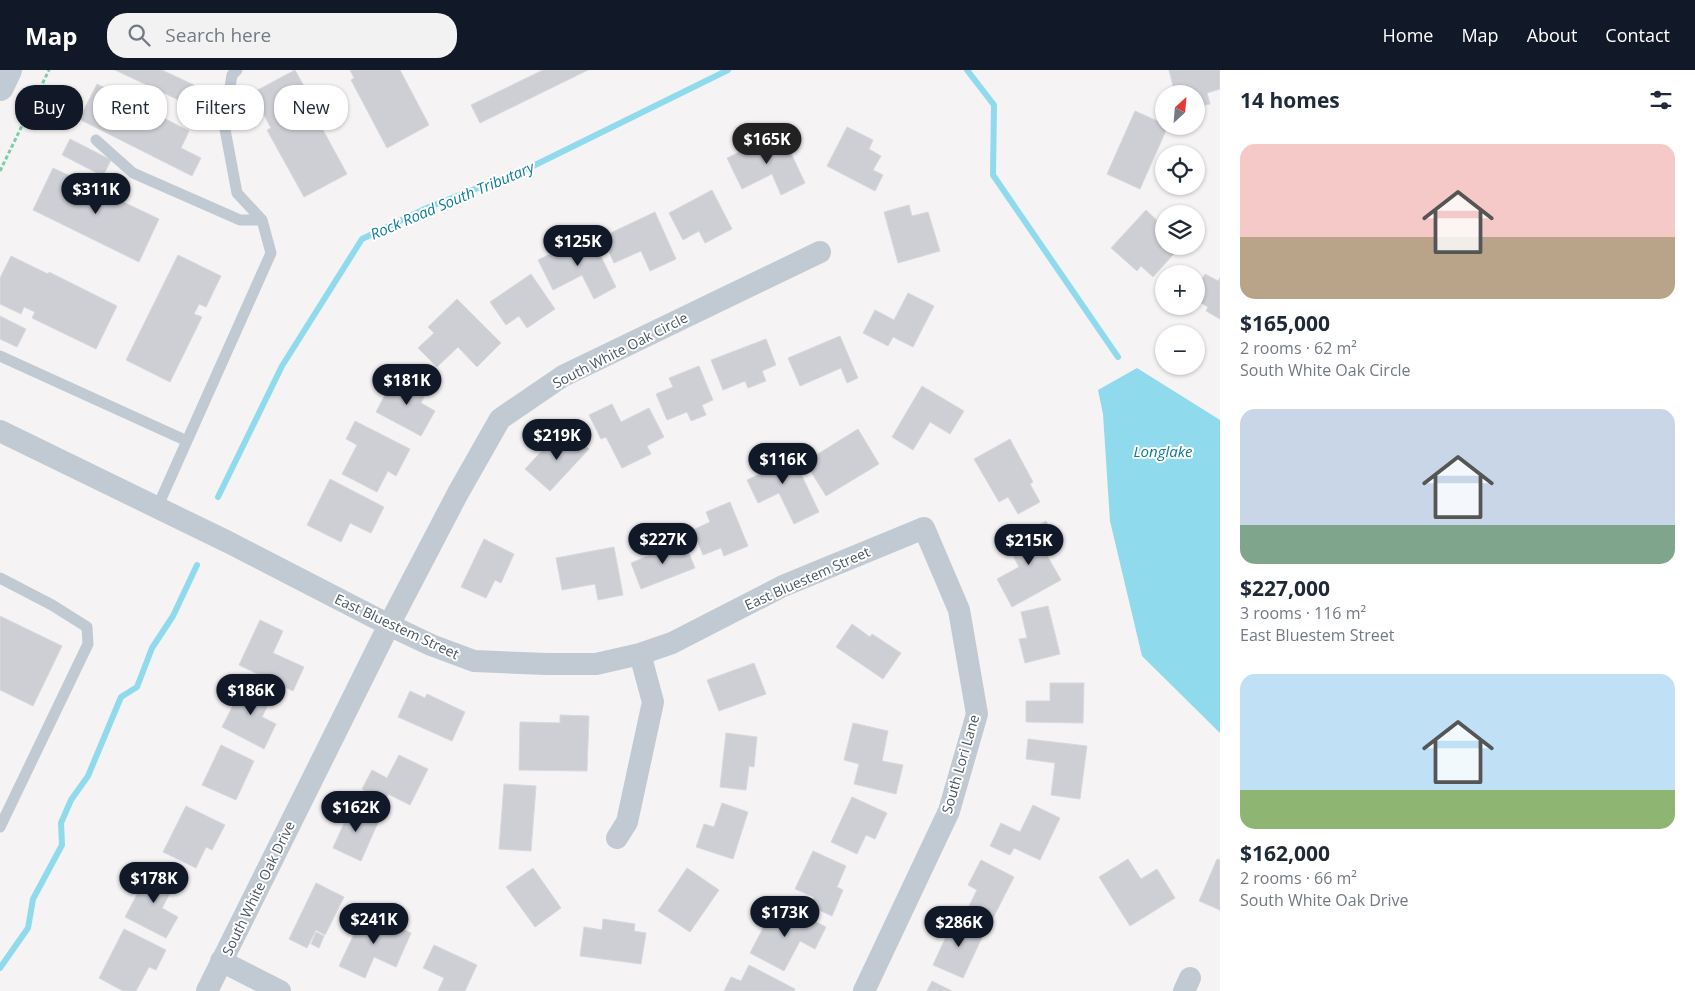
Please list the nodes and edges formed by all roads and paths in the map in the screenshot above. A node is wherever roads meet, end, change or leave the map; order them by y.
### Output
1 (8, 70) edge
2 (48, 70) edge
3 (236, 70) edge
4 (0, 87) edge
5 (96, 140) dead end
6 (0, 171) edge
7 (262, 220) junction
8 (820, 252) dead end
9 (0, 356) edge
10 (0, 431) edge
11 (187, 441) junction
12 (157, 508) junction
13 (924, 528) joint
14 (0, 578) edge
15 (389, 625) junction
16 (640, 654) junction
17 (0, 827) edge
18 (617, 838) dead end
19 (222, 961) junction
20 (207, 991) edge
21 (280, 991) edge
22 (864, 991) edge

1 - 4 main road
2 - 6 path
3 - 7 lane
5 - 7 lane
7 - 11 lane
8 - 15 street, South White Oak Circle
9 - 11 lane
10 - 12 street, East Bluestem Street
11 - 12 lane
12 - 15 street, East Bluestem Street
13 - 16 street, East Bluestem Street
13 - 22 street, South Lori Lane
14 - 17 lane
15 - 16 street, East Bluestem Street
15 - 19 street, South White Oak Drive
16 - 18 street
19 - 20 street, South White Oak Drive
19 - 21 street

